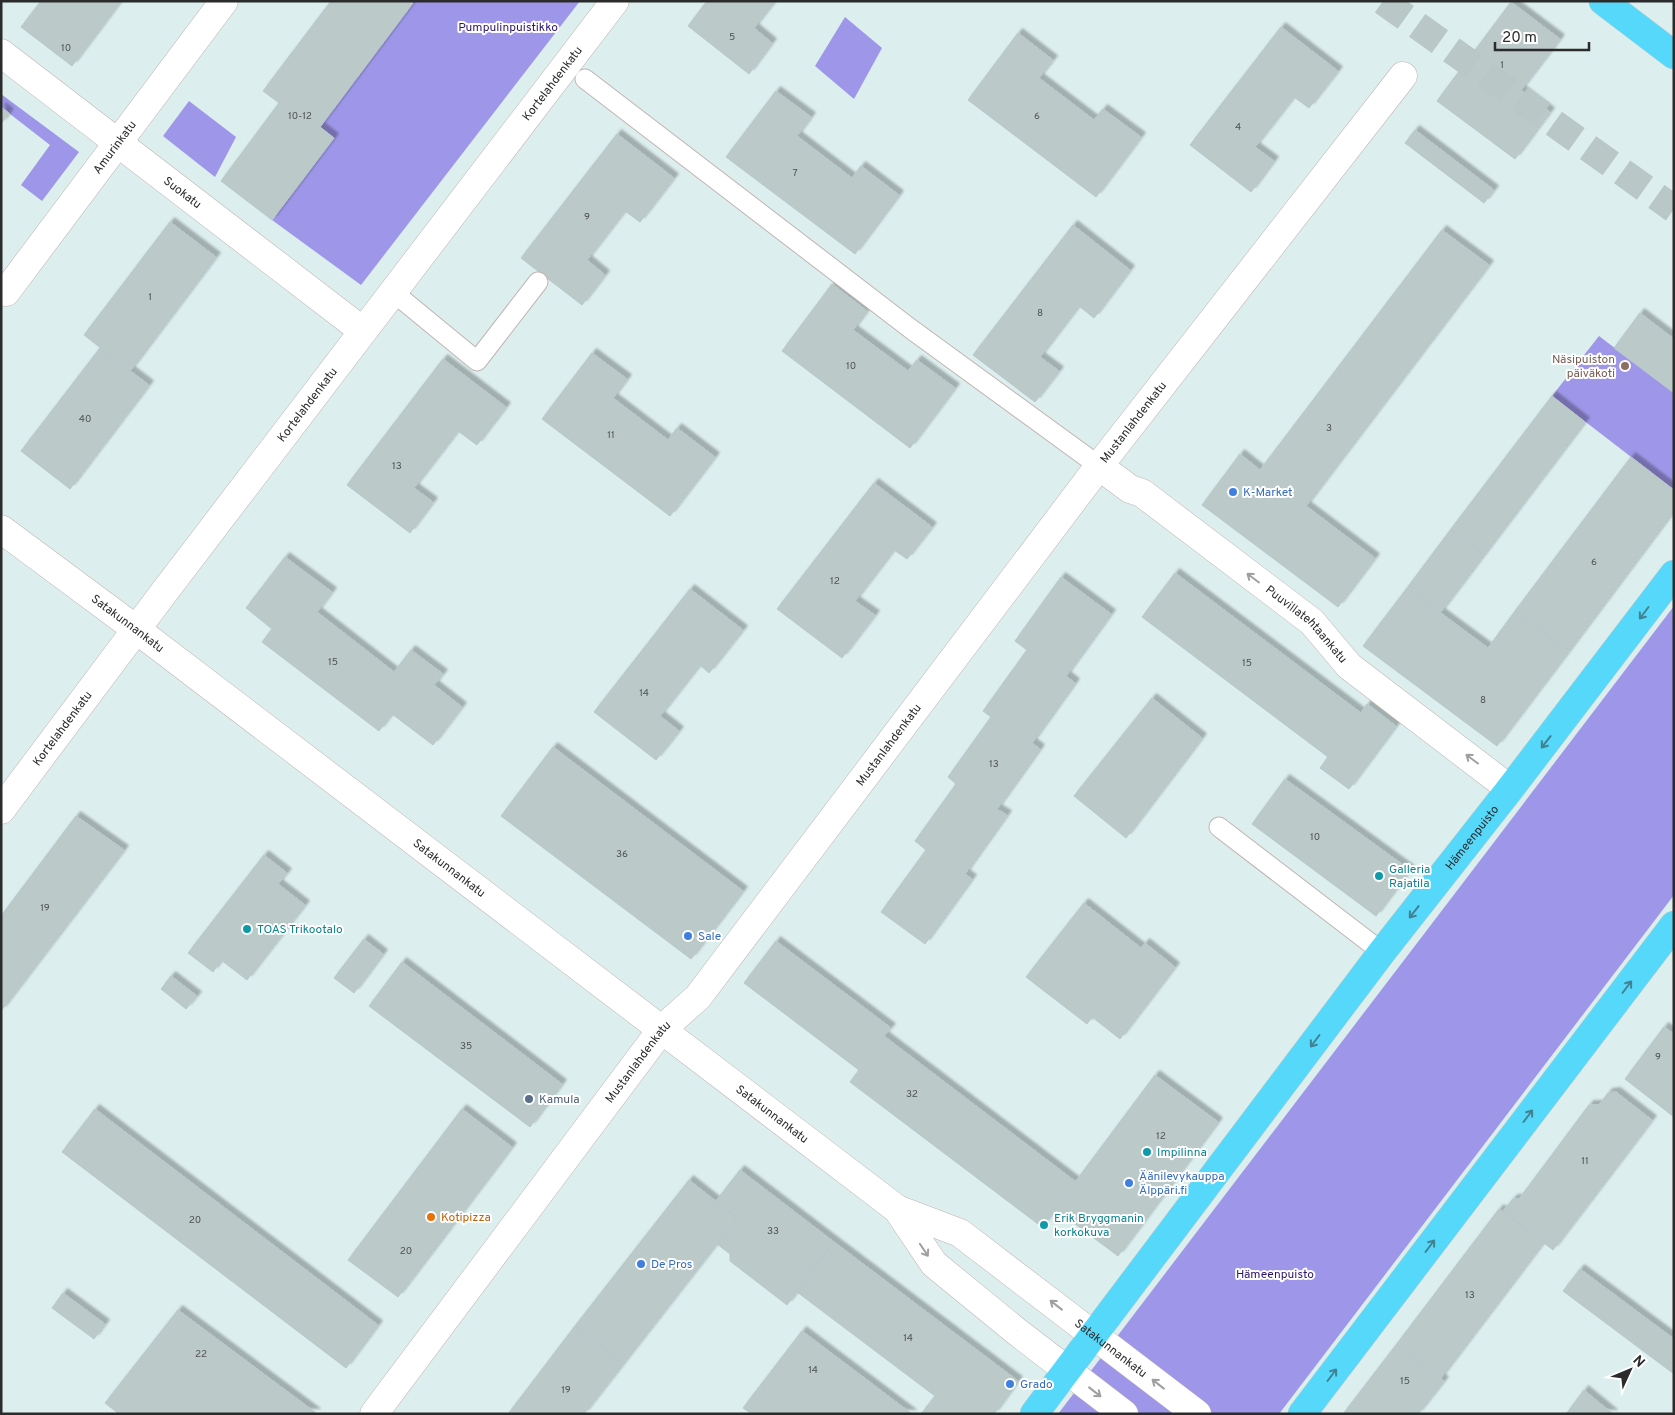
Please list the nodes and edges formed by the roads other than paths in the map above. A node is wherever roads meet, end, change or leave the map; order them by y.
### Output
1 (224, 1) edge
2 (615, 1) edge
3 (1603, 1) edge
4 (1, 53) edge
5 (1674, 55) edge
6 (1404, 76) dead end
7 (585, 80) dead end
8 (118, 143) junction
9 (538, 282) dead end
10 (6, 292) dead end
11 (393, 292) junction
12 (363, 331) junction
13 (1099, 466) junction
14 (1, 530) edge
15 (1674, 574) edge
16 (137, 630) junction
17 (1510, 789) junction
18 (1, 810) edge
19 (1219, 827) dead end
20 (1674, 925) edge
21 (1382, 952) junction
22 (662, 1029) junction
23 (897, 1209) junction
24 (1094, 1335) junction
25 (1067, 1370) junction
26 (374, 1414) edge
27 (1034, 1414) edge
28 (1124, 1414) edge
29 (1197, 1414) edge
30 (1302, 1414) edge

1 - 8 street, Amurinkatu
2 - 11 street, Kortelahdenkatu
3 - 5 main road
4 - 8 street, Suokatu
6 - 13 street, Mustanlahdenkatu
7 - 13 lane
8 - 10 street, Amurinkatu
8 - 12 street, Suokatu
9 - 11 lane
11 - 12 street, Kortelahdenkatu
12 - 16 street, Kortelahdenkatu
17 -> 13 street, Puuvillatehtaankatu
13 - 22 street, Mustanlahdenkatu
14 - 16 street, Satakunnankatu
15 -> 17 main road, Hämeenpuisto
16 - 18 street, Kortelahdenkatu
16 - 22 street, Satakunnankatu
17 -> 21 main road, Hämeenpuisto
19 - 21 lane
30 -> 20 main road
21 -> 24 main road, Hämeenpuisto
22 - 23 street, Satakunnankatu
22 - 26 street, Mustanlahdenkatu
24 -> 23 street, Satakunnankatu
23 -> 25 street, Satakunnankatu
24 - 25 main road, Hämeenpuisto
29 -> 24 street, Satakunnankatu
25 - 27 main road, Hämeenpuisto
25 -> 28 street, Satakunnankatu

